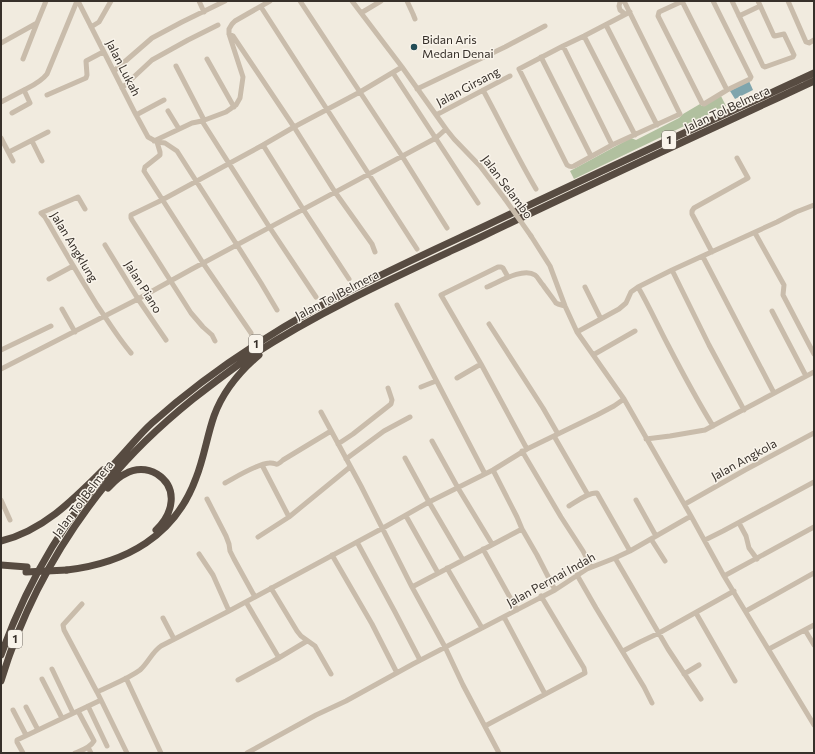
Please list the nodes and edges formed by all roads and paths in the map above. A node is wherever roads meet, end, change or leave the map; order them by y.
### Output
1 (46, 1) edge
2 (78, 1) edge
3 (111, 1) edge
4 (199, 1) edge
5 (270, 1) edge
6 (300, 1) edge
7 (352, 1) edge
8 (381, 1) edge
9 (407, 1) edge
10 (623, 1) edge
11 (682, 1) edge
12 (713, 1) edge
13 (732, 1) edge
14 (788, 1) edge
15 (223, 2) edge
16 (759, 4) edge
17 (261, 7) junction
18 (204, 12) junction
19 (361, 13) junction
20 (627, 13) junction
21 (739, 16) junction
22 (415, 18) dead end
23 (37, 23) junction
24 (218, 25) dead end
25 (606, 25) junction
26 (545, 26) dead end
27 (91, 27) junction
28 (229, 34) junction
29 (584, 36) junction
30 (814, 40) edge
31 (1, 43) edge
32 (563, 46) junction
33 (103, 52) junction
34 (541, 57) junction
35 (22, 59) dead end
36 (207, 59) dead end
37 (176, 66) dead end
38 (402, 67) junction
39 (114, 71) junction
40 (393, 72) junction
41 (814, 73) edge
42 (510, 76) dead end
43 (814, 81) edge
44 (122, 88) junction
45 (417, 89) junction
46 (24, 90) junction
47 (483, 90) junction
48 (727, 90) junction
49 (360, 92) junction
50 (47, 95) dead end
51 (164, 100) dead end
52 (1, 102) edge
53 (234, 107) junction
54 (328, 109) junction
55 (168, 111) dead end
56 (12, 113) dead end
57 (136, 115) junction
58 (436, 115) junction
59 (203, 120) junction
60 (657, 125) junction
61 (294, 127) junction
62 (179, 129) junction
63 (446, 129) junction
64 (48, 132) dead end
65 (634, 135) junction
66 (1, 138) edge
67 (436, 138) junction
68 (32, 141) junction
69 (156, 141) junction
70 (263, 145) junction
71 (612, 146) junction
72 (9, 152) junction
73 (402, 156) junction
74 (591, 156) junction
75 (737, 158) dead end
76 (13, 161) dead end
77 (42, 161) dead end
78 (228, 163) junction
79 (369, 174) junction
80 (195, 181) junction
81 (536, 189) dead end
82 (335, 192) junction
83 (162, 200) junction
84 (478, 203) dead end
85 (814, 205) edge
86 (85, 209) dead end
87 (303, 209) junction
88 (270, 228) junction
89 (447, 228) dead end
90 (755, 233) junction
91 (105, 245) dead end
92 (236, 245) junction
93 (418, 249) dead end
94 (376, 252) dead end
95 (712, 252) junction
96 (703, 257) junction
97 (203, 263) junction
98 (73, 266) junction
99 (672, 270) junction
100 (508, 277) junction
101 (49, 279) dead end
102 (349, 279) dead end
103 (170, 281) junction
104 (487, 287) dead end
105 (585, 287) dead end
106 (638, 287) junction
107 (316, 297) dead end
108 (138, 299) junction
109 (397, 305) dead end
110 (565, 306) junction
111 (62, 309) dead end
112 (277, 310) dead end
113 (772, 311) dead end
114 (105, 317) junction
115 (600, 319) junction
116 (489, 324) dead end
117 (51, 326) dead end
118 (635, 331) dead end
119 (75, 332) junction
120 (577, 332) junction
121 (251, 333) dead end
122 (282, 337) junction
123 (166, 340) dead end
124 (215, 341) dead end
125 (1, 350) edge
126 (131, 353) dead end
127 (814, 354) edge
128 (593, 355) junction
129 (481, 364) junction
130 (1, 369) edge
131 (814, 372) edge
132 (806, 376) junction
133 (457, 378) dead end
134 (436, 381) junction
135 (421, 387) dead end
136 (388, 388) dead end
137 (774, 394) junction
138 (624, 399) junction
139 (744, 410) junction
140 (321, 412) dead end
141 (410, 417) dead end
142 (713, 426) junction
143 (331, 432) junction
144 (814, 434) edge
145 (556, 435) junction
146 (139, 436) junction
147 (646, 439) junction
148 (432, 441) dead end
149 (338, 444) junction
150 (525, 450) junction
151 (405, 458) dead end
152 (346, 459) junction
153 (262, 465) junction
154 (350, 467) junction
155 (493, 470) junction
156 (485, 474) junction
157 (814, 482) edge
158 (225, 483) dead end
159 (458, 488) junction
160 (588, 495) junction
161 (207, 499) dead end
162 (1, 500) edge
163 (636, 500) dead end
164 (429, 502) junction
165 (685, 504) junction
166 (568, 506) dead end
167 (82, 515) junction
168 (406, 516) junction
169 (692, 516) junction
170 (289, 517) junction
171 (10, 520) dead end
172 (739, 523) junction
173 (814, 527) edge
174 (383, 528) junction
175 (522, 529) junction
176 (258, 536) dead end
177 (656, 536) junction
178 (651, 539) junction
179 (705, 540) junction
180 (1, 541) edge
181 (357, 542) junction
182 (492, 544) junction
183 (483, 549) junction
184 (630, 551) junction
185 (200, 554) dead end
186 (332, 555) junction
187 (615, 558) junction
188 (757, 559) junction
189 (463, 560) junction
190 (665, 561) dead end
191 (1, 565) edge
192 (591, 567) junction
193 (67, 568) junction
194 (447, 568) junction
195 (1, 569) edge
196 (27, 570) junction
197 (438, 573) junction
198 (814, 573) edge
199 (577, 575) junction
200 (724, 576) junction
201 (412, 587) junction
202 (271, 588) junction
203 (555, 590) junction
204 (734, 591) junction
205 (541, 596) junction
206 (255, 597) junction
207 (246, 602) junction
208 (82, 604) dead end
209 (517, 610) junction
210 (229, 611) junction
211 (746, 611) junction
212 (696, 613) junction
213 (504, 617) junction
214 (163, 618) dead end
215 (814, 625) edge
216 (482, 628) junction
217 (805, 630) junction
218 (659, 633) junction
219 (174, 639) junction
220 (307, 641) junction
221 (814, 645) edge
222 (445, 647) junction
223 (769, 649) junction
224 (623, 652) junction
225 (1, 655) edge
226 (279, 658) junction
227 (420, 660) junction
228 (699, 665) dead end
229 (52, 669) dead end
230 (397, 673) junction
231 (331, 674) dead end
232 (684, 674) junction
233 (126, 678) junction
234 (42, 680) dead end
235 (238, 680) dead end
236 (1, 681) edge
237 (735, 681) dead end
238 (97, 692) junction
239 (545, 694) junction
240 (701, 699) dead end
241 (101, 700) junction
242 (652, 703) dead end
243 (88, 706) junction
244 (26, 707) dead end
245 (14, 710) dead end
246 (75, 712) junction
247 (62, 718) junction
248 (814, 725) edge
249 (486, 726) junction
250 (38, 730) junction
251 (26, 735) junction
252 (107, 746) dead end
253 (88, 747) junction
254 (23, 753) edge
255 (76, 753) edge
256 (91, 753) edge
257 (127, 753) edge
258 (161, 753) edge
259 (247, 753) edge
260 (499, 753) edge

1 - 23 street
2 - 27 street, Jalan Lukah
2 - 46 street
3 - 27 street
4 - 18 street
5 - 17 street
6 - 49 street
7 - 19 street, Jalan Selambo
8 - 19 street
9 - 22 street
10 - 20 street
11 - 48 street
11 - 48 street
12 - 48 street
13 - 21 street
14 - 30 street
15 - 18 street
16 - 21 street
16 - 21 street
17 - 28 street
17 - 54 street
18 - 39 street
19 - 38 street, Jalan Selambo
20 - 25 street
20 - 60 street
23 - 31 street
23 - 35 street
24 - 44 street
25 - 29 street
25 - 60 street
26 - 45 street
27 - 33 street, Jalan Lukah
28 - 53 street
28 - 61 street
29 - 32 street
29 - 65 street
32 - 34 street
32 - 71 street
33 - 39 street, Jalan Lukah
33 - 50 street
34 - 74 street
34 - 74 street
36 - 53 street
37 - 59 street
38 - 40 street
38 - 45 street, Jalan Selambo
39 - 44 street, Jalan Lukah
40 - 49 street
40 - 67 street
41 - 146 highway, Jalan Tol Belmera / 1
42 - 47 street, Jalan Girsang
43 - 122 highway, Jalan Tol Belmera / 1
44 - 57 street, Jalan Lukah
45 - 58 street, Jalan Selambo
46 - 52 street
46 - 56 street
47 - 58 street, Jalan Girsang
47 - 81 street
49 - 54 street
49 - 73 street
51 - 57 street
53 - 59 street
54 - 61 street
54 - 79 street
55 - 62 street
57 - 69 street, Jalan Lukah
58 - 63 street, Jalan Selambo
59 - 62 street
59 - 78 street
60 - 65 street
61 - 70 street
61 - 82 street
62 - 69 street
63 - 67 street
63 - 110 street, Jalan Selambo, bridge
64 - 68 street
65 - 71 street
66 - 72 street
67 - 73 street
67 - 84 street
68 - 72 street
68 - 77 street
69 - 80 street
69 - 83 street
70 - 78 street
70 - 87 street
71 - 74 street
72 - 76 street
73 - 79 street
73 - 89 street
75 - 95 street
78 - 80 street
78 - 88 street
79 - 82 street
79 - 93 street
80 - 83 street
80 - 92 street
82 - 87 street
82 - 94 street
83 - 97 street
83 - 103 street
85 - 90 street
86 - 98 street, Jalan Angklung
87 - 88 street
87 - 102 street
88 - 92 street
88 - 107 street
90 - 95 street
90 - 127 street
91 - 108 street, Jalan Piano
92 - 97 street
92 - 112 street
95 - 96 street
96 - 99 street
96 - 137 street
97 - 103 street
97 - 121 street
98 - 101 street
98 - 114 street, Jalan Angklung
99 - 106 street
99 - 139 street
100 - 104 street
100 - 110 street
100 - 129 street
103 - 108 street
103 - 124 street
105 - 115 street
106 - 115 street
106 - 142 street
108 - 114 street
108 - 123 street, Jalan Piano
109 - 134 street
110 - 120 street, Jalan Selambo
111 - 119 street
113 - 132 street
114 - 119 street
114 - 126 street, Jalan Angklung
115 - 120 street
116 - 145 street
117 - 125 street
118 - 128 street
119 - 130 street
120 - 128 street, Jalan Selambo
122 - 167 highway, Jalan Tol Belmera / 1
122 - 193 highway
128 - 138 street, Jalan Selambo
129 - 133 street
129 - 150 street
131 - 132 street
132 - 137 street
134 - 135 street
134 - 156 street
136 - 149 street
137 - 139 street
138 - 145 street
138 - 147 street, Jalan Selambo
139 - 142 street
140 - 143 street
141 - 152 street
142 - 147 street
143 - 149 street
143 - 153 street
144 - 165 street, Jalan Angkola
145 - 150 street
145 - 160 street
146 - 180 highway
146 - 225 highway, Jalan Tol Belmera / 1
147 - 165 street, Jalan Selambo
148 - 159 street
149 - 152 street
150 - 155 street
150 - 192 street
151 - 164 street
152 - 154 street
153 - 158 street
153 - 170 street
154 - 170 street
154 - 174 street
155 - 156 street
155 - 175 street
156 - 159 street
157 - 172 street
159 - 164 street
159 - 182 street
160 - 166 street
160 - 184 street
161 - 206 street
162 - 171 street
163 - 177 street
164 - 168 street
164 - 189 street
165 - 169 street, Jalan Selambo
167 - 193 highway
167 - 236 highway, Jalan Tol Belmera / 1
168 - 174 street
168 - 197 street
169 - 177 street, Jalan Permai Indah
169 - 179 street, Jalan Selambo
170 - 176 street
172 - 179 street
172 - 188 street
173 - 188 street
174 - 181 street
174 - 201 street
175 - 182 street
175 - 203 street
177 - 178 street, Jalan Permai Indah
178 - 184 street, Jalan Permai Indah
178 - 190 street
179 - 200 street, Jalan Selambo
181 - 186 street
181 - 227 street
182 - 183 street
183 - 189 street
183 - 209 street
184 - 187 street, Jalan Permai Indah
185 - 210 street
186 - 202 street
186 - 230 street
187 - 192 street, Jalan Permai Indah
187 - 218 street
188 - 200 street
189 - 194 street
191 - 196 highway
192 - 199 street, Jalan Permai Indah
193 - 196 highway
194 - 197 street
194 - 216 street
195 - 196 highway
197 - 201 street
198 - 211 street
199 - 203 street, Jalan Permai Indah
199 - 224 street
200 - 204 street, Jalan Selambo
201 - 222 street
202 - 206 street
202 - 220 street
203 - 205 street, Jalan Permai Indah
204 - 211 street, Jalan Selambo
204 - 212 street
205 - 209 street, Jalan Permai Indah
205 - 239 street
206 - 207 street
207 - 210 street
207 - 226 street
208 - 238 street
209 - 213 street, Jalan Permai Indah
210 - 219 street
211 - 223 street, Jalan Selambo
212 - 218 street
212 - 237 street
213 - 216 street, Jalan Permai Indah
213 - 239 street
214 - 219 street
215 - 217 street
216 - 222 street, Jalan Permai Indah
217 - 221 street
217 - 223 street
218 - 224 street
218 - 232 street
219 - 233 street
220 - 226 street
220 - 231 street
222 - 227 street, Jalan Permai Indah
222 - 249 street
223 - 248 street, Jalan Selambo
224 - 242 street
226 - 235 street
227 - 230 street, Jalan Permai Indah
228 - 232 street
229 - 246 street
230 - 259 street, Jalan Permai Indah
232 - 240 street
233 - 238 street
233 - 258 street
234 - 247 street
238 - 241 street
239 - 249 street
241 - 243 street
241 - 257 street
243 - 246 street
243 - 252 street
244 - 250 street
245 - 251 street
246 - 247 street
246 - 253 street
247 - 250 street
249 - 260 street
250 - 251 street
251 - 254 street
253 - 255 street
253 - 256 street

